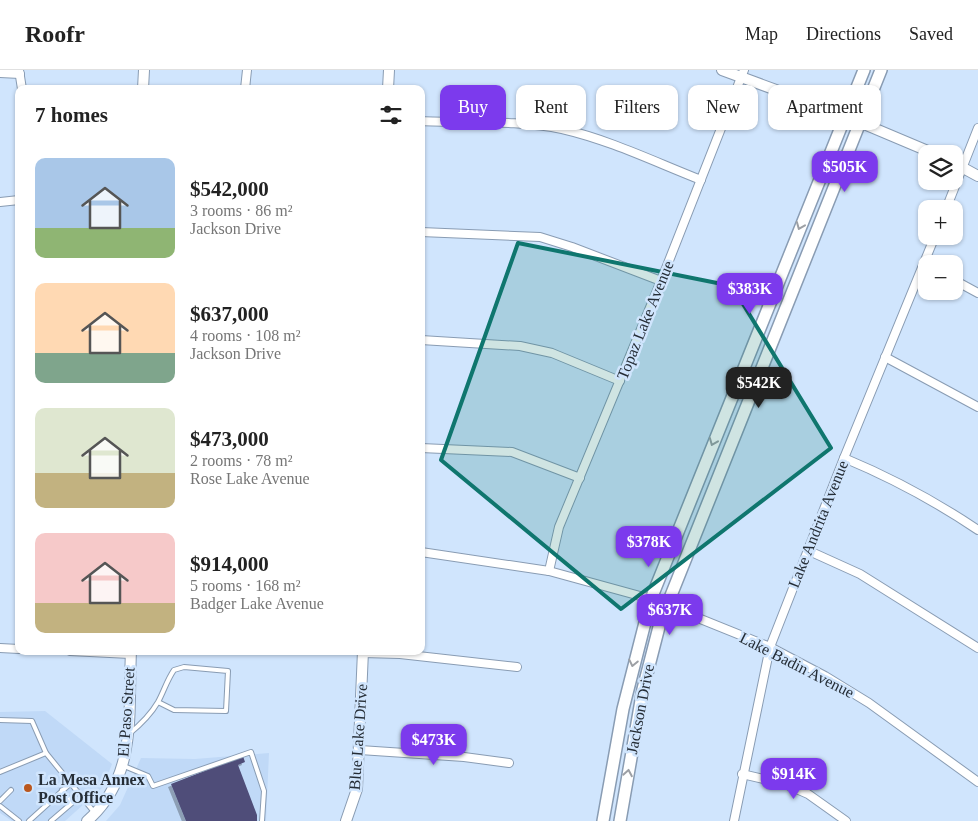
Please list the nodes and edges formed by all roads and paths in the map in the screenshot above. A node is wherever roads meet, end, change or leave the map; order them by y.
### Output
1 (144, 70) edge
2 (247, 70) edge
3 (389, 70) edge
4 (722, 70) edge
5 (864, 70) edge
6 (881, 70) edge
7 (20, 72) edge
8 (0, 74) edge
9 (743, 74) edge
10 (22, 85) edge
11 (143, 85) edge
12 (245, 85) edge
13 (388, 85) edge
14 (770, 85) edge
15 (858, 85) edge
16 (875, 85) edge
17 (425, 121) edge
18 (978, 128) edge
19 (840, 130) edge
20 (857, 130) edge
21 (879, 130) edge
22 (918, 147) edge
23 (963, 156) edge
24 (963, 168) edge
25 (978, 176) edge
26 (701, 180) junction
27 (15, 200) edge
28 (0, 202) edge
29 (425, 232) edge
30 (918, 280) edge
31 (661, 281) junction
32 (963, 285) edge
33 (978, 293) edge
34 (425, 340) edge
35 (885, 357) junction
36 (620, 381) junction
37 (978, 407) edge
38 (425, 448) edge
39 (844, 458) junction
40 (580, 478) junction
41 (978, 530) edge
42 (807, 550) junction
43 (425, 553) edge
44 (549, 571) junction
45 (651, 600) junction
46 (666, 606) junction
47 (770, 647) junction
48 (0, 648) edge
49 (978, 648) edge
50 (15, 649) edge
51 (131, 655) edge
52 (363, 655) edge
53 (409, 655) edge
54 (516, 667) dead end
55 (158, 702) junction
56 (0, 720) edge
57 (127, 736) junction
58 (360, 750) junction
59 (46, 753) junction
60 (509, 763) dead end
61 (122, 766) junction
62 (0, 772) edge
63 (742, 774) junction
64 (978, 782) edge
65 (71, 783) junction
66 (11, 790) dead end
67 (62, 790) junction
68 (0, 801) edge
69 (0, 806) edge
70 (96, 814) junction
71 (19, 821) edge
72 (29, 821) edge
73 (52, 821) edge
74 (87, 821) edge
75 (262, 821) edge
76 (346, 821) edge
77 (603, 821) edge
78 (620, 821) edge
79 (734, 821) edge
80 (846, 821) edge

1 - 11 street
2 - 12 street
3 - 13 street
4 - 9 street
5 - 15 main road, Jackson Drive
6 - 16 main road, Jackson Drive
7 - 8 street
7 - 10 street
9 - 14 street
9 - 26 street, Topaz Lake Avenue
17 - 26 street
18 - 23 street
19 -> 45 main road, Jackson Drive
20 - 46 main road, Jackson Drive
21 - 22 street
24 - 25 street
26 - 31 street, Topaz Lake Avenue
27 - 28 street
29 - 31 street
30 - 35 street, Lake Andrita Avenue
31 - 36 street, Topaz Lake Avenue
32 - 33 street
34 - 36 street
35 - 37 street
35 - 39 street, Lake Andrita Avenue
36 - 40 street, Topaz Lake Avenue
38 - 40 street
39 - 41 street
39 - 42 street, Lake Andrita Avenue
40 - 44 street, Topaz Lake Avenue
42 - 47 street, Lake Andrita Avenue
42 - 49 street
43 - 44 street, Lake Badin Avenue
44 - 45 street, Lake Badin Avenue
45 - 46 street, Lake Badin Avenue
45 -> 77 main road, Jackson Drive
46 - 47 street, Lake Badin Avenue
78 -> 46 main road, Jackson Drive
47 - 63 street, Lake Andrita Avenue
47 - 64 street, Lake Badin Avenue
48 - 50 street
51 - 57 street, El Paso Street
52 - 58 street, Blue Lake Drive
53 - 54 street
55 - 55 lane
55 - 57 lane
56 - 59 lane
57 - 61 street, El Paso Street
58 - 60 street
58 - 76 street, Blue Lake Drive
59 - 62 lane
59 - 65 lane
61 - 70 street, El Paso Street
61 - 75 lane
63 - 79 street, Lake Andrita Avenue
63 - 80 street
65 - 67 lane
65 - 70 lane
66 - 68 lane
67 - 72 lane
67 - 73 lane
69 - 71 lane
70 - 74 street, El Paso Street

